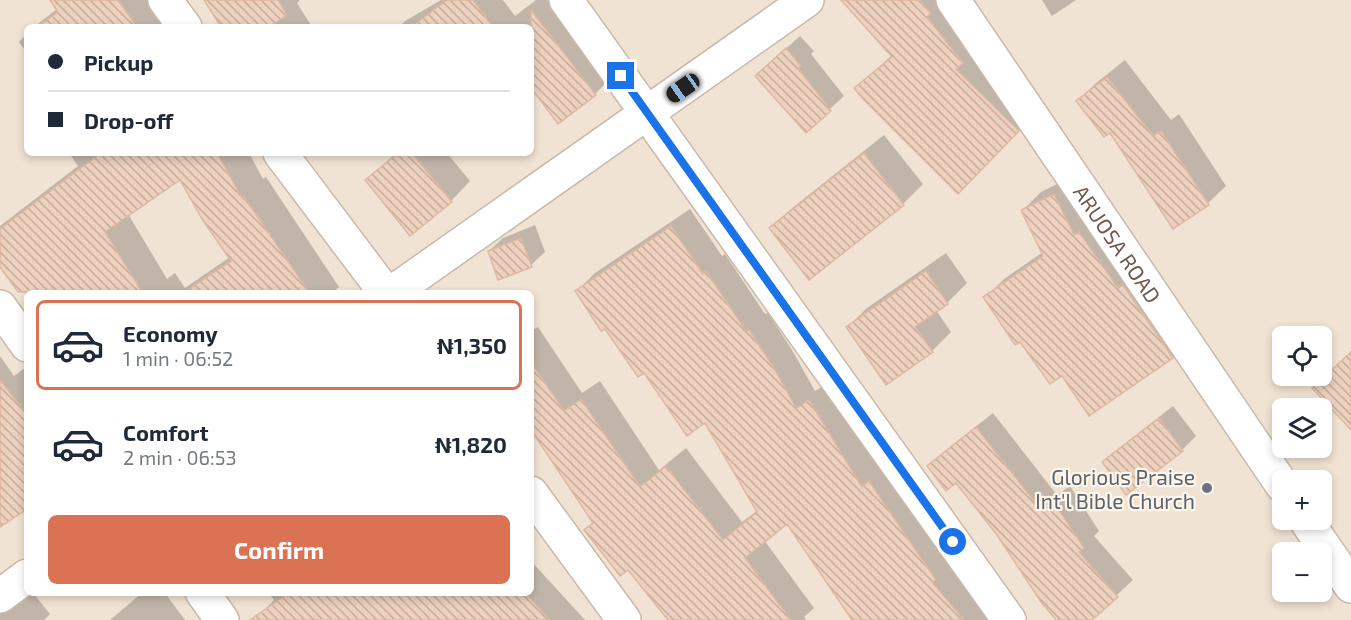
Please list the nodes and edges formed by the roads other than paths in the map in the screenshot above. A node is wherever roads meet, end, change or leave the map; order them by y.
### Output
1 (165, 0) edge
2 (566, 0) edge
3 (807, 0) edge
4 (953, 0) edge
5 (183, 24) edge
6 (648, 113) junction
7 (282, 156) edge
8 (383, 290) edge
9 (396, 290) edge
10 (0, 307) edge
11 (24, 341) edge
12 (1272, 470) edge
13 (534, 497) edge
14 (1313, 530) edge
15 (24, 578) edge
16 (1351, 586) edge
17 (0, 596) edge
18 (205, 596) edge
19 (222, 620) edge
20 (624, 620) edge
21 (1009, 620) edge

1 - 5 street
2 - 6 street
3 - 6 street
4 - 12 street, ARUOSA ROAD
6 - 9 street
6 - 21 street
7 - 8 street
10 - 11 street
13 - 20 street
14 - 16 street
15 - 17 street
18 - 19 street

